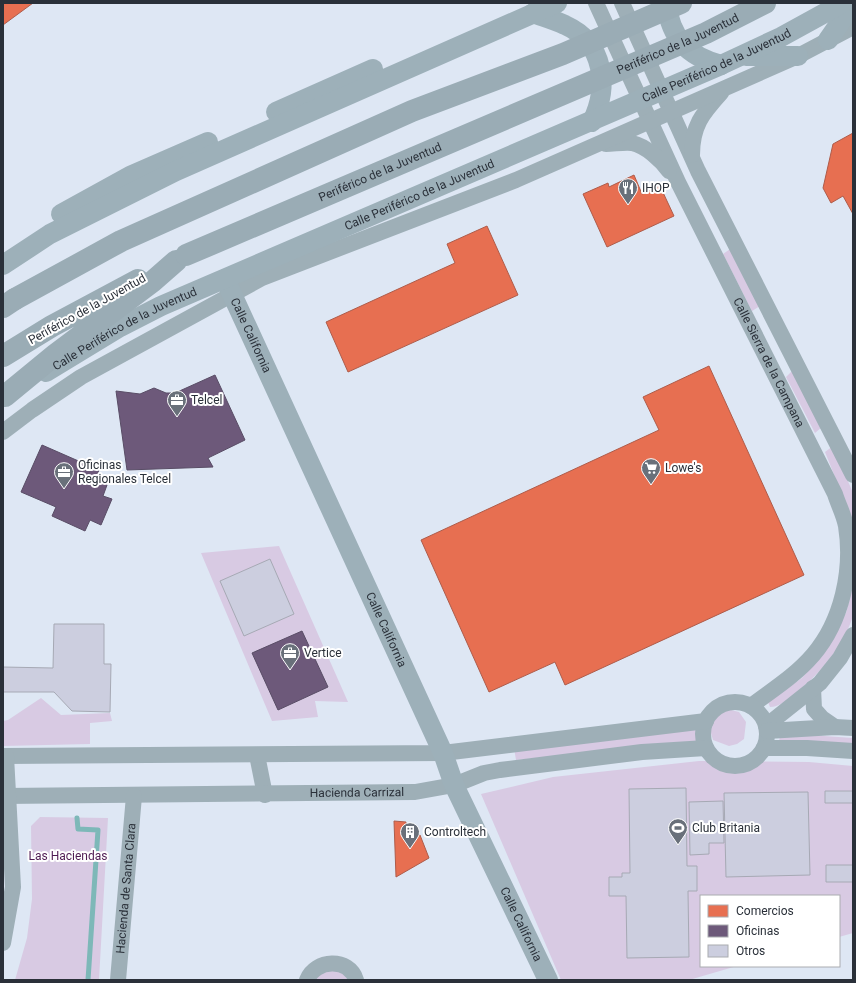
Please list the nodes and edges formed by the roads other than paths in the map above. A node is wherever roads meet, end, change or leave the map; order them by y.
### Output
1 (557, 3) edge
2 (596, 3) edge
3 (622, 3) edge
4 (666, 3) edge
5 (681, 3) edge
6 (765, 3) edge
7 (843, 3) edge
8 (853, 4) edge
9 (535, 8) edge
10 (853, 27) edge
11 (828, 40) junction
12 (740, 56) junction
13 (798, 56) junction
14 (432, 58) junction
15 (721, 65) junction
16 (725, 88) junction
17 (662, 91) junction
18 (641, 100) junction
19 (671, 112) junction
20 (650, 121) junction
21 (592, 122) junction
22 (599, 144) junction
23 (692, 159) junction
24 (678, 182) junction
25 (729, 232) junction
26 (709, 243) junction
27 (3, 248) edge
28 (181, 258) junction
29 (3, 265) edge
30 (228, 286) junction
31 (9, 303) edge
32 (3, 356) edge
33 (4, 397) edge
34 (3, 432) edge
35 (832, 434) junction
36 (812, 447) junction
37 (853, 475) edge
38 (853, 635) edge
39 (813, 688) junction
40 (751, 706) junction
41 (706, 721) junction
42 (835, 726) junction
43 (767, 728) junction
44 (853, 728) edge
45 (706, 748) junction
46 (764, 748) junction
47 (853, 750) edge
48 (443, 753) junction
49 (257, 755) junction
50 (5, 756) edge
51 (454, 785) junction
52 (265, 794) junction
53 (6, 796) edge
54 (134, 796) junction
55 (3, 943) edge
56 (118, 980) edge
57 (307, 980) edge
58 (356, 980) edge
59 (548, 980) edge

1 - 9 main road
2 - 18 street, Calle Sierra de la Campana
3 - 17 street, Calle Sierra de la Campana
4 - 15 main road
5 - 31 highway, bridge
6 - 28 highway, Periférico de la Juventud, bridge
7 - 12 main road, Calle Periférico de la Juventud
8 - 11 main road
9 - 14 main road
9 - 21 main road
10 - 11 street
11 - 13 street
12 - 13 main road
12 - 15 main road, Calle Periférico de la Juventud
13 - 16 street
14 - 27 main road
14 - 29 main road
15 - 17 main road, Calle Periférico de la Juventud
16 - 19 street
16 - 23 street
17 - 18 main road, Calle Periférico de la Juventud
17 - 19 street, Calle Sierra de la Campana
18 - 20 street, Calle Sierra de la Campana
18 - 21 main road, Calle Periférico de la Juventud
19 - 20 street
19 - 23 street, Calle Sierra de la Campana
20 - 22 street
20 - 24 street, Calle Sierra de la Campana
21 - 30 main road, Calle Periférico de la Juventud
22 - 24 street
22 - 30 street
23 - 25 street, Calle Sierra de la Campana
24 - 26 street, Calle Sierra de la Campana
25 - 26 street
25 - 35 street, Calle Sierra de la Campana
26 - 36 street, Calle Sierra de la Campana
28 - 32 highway, Periférico de la Juventud
28 - 33 highway
30 - 33 main road, Calle Periférico de la Juventud
30 - 34 street
30 - 48 main road, Calle California
35 - 36 street
35 - 37 street, Calle Sierra de la Campana
36 - 40 street, Calle Sierra de la Campana
38 - 39 street
39 - 42 street
39 - 43 street
40 - 41 street
40 - 43 street
41 - 45 street
41 - 48 street
42 - 43 street
42 - 44 street
43 - 46 street
45 - 46 street
45 - 51 street, Hacienda Carrizal
46 - 47 street
48 - 49 street
48 - 51 main road, Calle California
49 - 50 street
49 - 52 street
50 - 53 street
51 - 52 street, Hacienda Carrizal
51 - 59 main road, Calle California
52 - 54 street, Hacienda Carrizal
53 - 54 street, Hacienda Carrizal
53 - 55 street
54 - 56 street, Hacienda de Santa Clara
57 - 58 street

